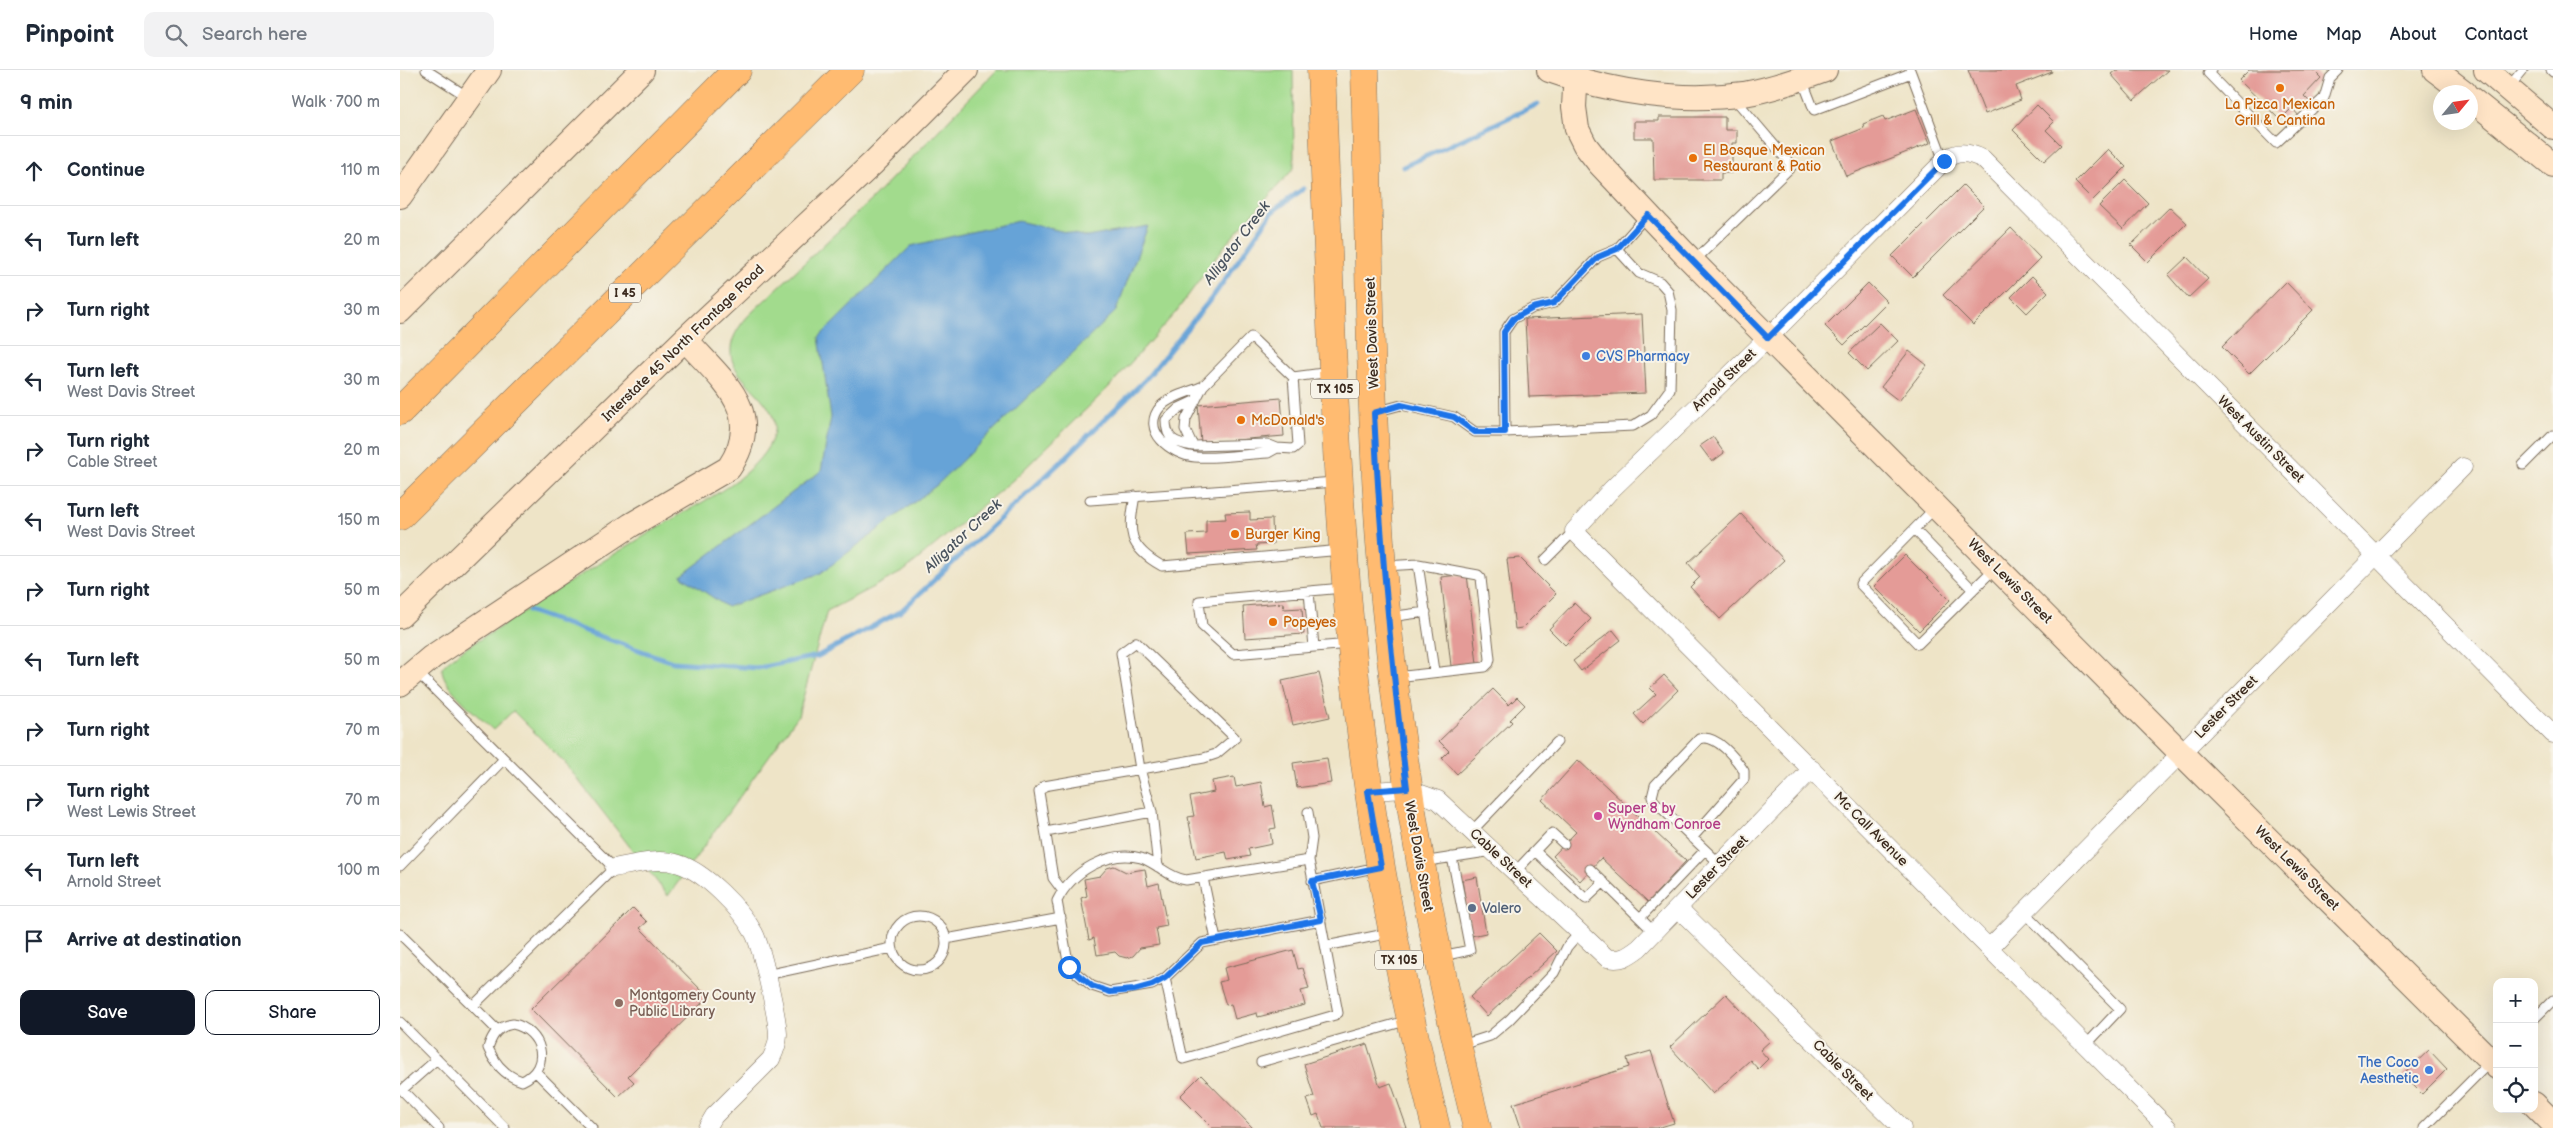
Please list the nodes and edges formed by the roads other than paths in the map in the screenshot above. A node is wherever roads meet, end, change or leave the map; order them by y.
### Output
1 (426, 70) edge
2 (489, 70) edge
3 (642, 70) edge
4 (737, 70) edge
5 (850, 70) edge
6 (966, 70) edge
7 (1321, 70) edge
8 (1380, 70) edge
9 (1549, 70) edge
10 (1825, 70) edge
11 (2211, 70) edge
12 (2338, 70) edge
13 (2435, 70) edge
14 (2486, 70) edge
15 (2523, 70) edge
16 (1910, 72) edge
17 (1575, 74) edge
18 (1802, 78) junction
19 (1365, 83) edge
20 (2455, 85) edge
21 (2507, 88) junction
22 (1732, 95) junction
23 (470, 98) junction
24 (2478, 104) edge
25 (2553, 127) edge
26 (1963, 153) joint
27 (1944, 161) junction
28 (2553, 165) edge
29 (400, 196) edge
30 (1648, 215) junction
31 (1617, 249) junction
32 (1693, 262) junction
33 (400, 311) edge
34 (1768, 338) junction
35 (685, 340) junction
36 (1334, 372) junction
37 (1293, 377) junction
38 (1203, 386) junction
39 (1196, 400) junction
40 (400, 411) edge
41 (1374, 413) junction
42 (1505, 432) junction
43 (2553, 435) edge
44 (1193, 446) junction
45 (1277, 448) junction
46 (2523, 465) dead end
47 (2463, 467) dead end
48 (1341, 482) junction
49 (1136, 496) junction
50 (1090, 500) dead end
51 (1936, 507) junction
52 (400, 516) edge
53 (1915, 530) junction
54 (1574, 531) junction
55 (1345, 550) junction
56 (2377, 555) junction
57 (1545, 560) dead end
58 (1418, 564) junction
59 (1383, 566) junction
60 (1996, 568) junction
61 (1348, 588) junction
62 (1973, 590) junction
63 (1309, 592) junction
64 (1426, 612) junction
65 (400, 616) edge
66 (1388, 617) junction
67 (1353, 644) junction
68 (1314, 647) junction
69 (1434, 671) junction
70 (407, 677) edge
71 (1393, 677) junction
72 (2553, 734) edge
73 (1557, 742) dead end
74 (2181, 753) junction
75 (504, 759) junction
76 (1140, 769) junction
77 (1812, 769) junction
78 (1407, 788) junction
79 (1368, 791) junction
80 (1152, 812) junction
81 (1308, 812) dead end
82 (1472, 831) junction
83 (1046, 832) junction
84 (1692, 838) junction
85 (1564, 844) dead end
86 (1705, 850) junction
87 (1492, 851) junction
88 (1535, 852) junction
89 (1452, 857) junction
90 (1309, 860) junction
91 (1419, 862) junction
92 (1720, 864) junction
93 (400, 866) edge
94 (1158, 867) junction
95 (1381, 867) junction
96 (614, 868) junction
97 (1590, 869) dead end
98 (1515, 872) junction
99 (1203, 878) junction
100 (1312, 881) junction
101 (1604, 882) junction
102 (1062, 890) junction
103 (1678, 908) junction
104 (2024, 912) junction
105 (1061, 918) junction
106 (1640, 918) junction
107 (1321, 920) junction
108 (1393, 932) junction
109 (1580, 932) junction
110 (1654, 932) junction
111 (400, 934) edge
112 (946, 939) junction
113 (1216, 940) junction
114 (1326, 946) junction
115 (892, 948) junction
116 (1989, 948) junction
117 (1438, 957) junction
118 (1619, 960) joint
119 (765, 975) junction
120 (1165, 978) junction
121 (2553, 1000) edge
122 (473, 1006) junction
123 (2538, 1015) edge
124 (1411, 1019) junction
125 (400, 1022) edge
126 (497, 1030) junction
127 (2086, 1045) junction
128 (1457, 1047) junction
129 (437, 1059) junction
130 (2493, 1059) edge
131 (1261, 1062) dead end
132 (2493, 1063) edge
133 (536, 1072) junction
134 (2538, 1108) edge
135 (2553, 1123) edge
136 (440, 1128) edge
137 (504, 1128) edge
138 (592, 1128) edge
139 (707, 1128) edge
140 (1436, 1128) edge
141 (1477, 1128) edge
142 (1902, 1128) edge
143 (2168, 1128) edge
144 (2424, 1128) edge

1 - 23 lane
2 - 23 street
3 - 33 street
4 - 40 main road
5 - 52 main road, I 45
6 - 35 street, Interstate 45 North Frontage Road
7 - 36 main road, TX 105
8 - 19 main road
9 - 17 street
10 - 18 street
11 - 12 lane
13 - 20 street
14 - 21 street
15 - 21 lane
16 - 18 lane
16 - 27 lane
17 - 22 street
17 - 30 street, West Lewis Street
18 - 22 street
19 - 41 main road, West Davis Street / TX 105
21 - 25 street
22 - 32 lane
23 - 29 street
24 - 28 street
26 - 27 street, Arnold Street
26 - 56 street, West Austin Street
27 - 34 street, Arnold Street
30 - 31 lane
30 - 32 street, West Lewis Street
31 - 42 lane
31 - 42 lane
32 - 34 street, West Lewis Street
34 - 51 street, West Lewis Street
34 - 54 street, Arnold Street
35 - 65 street, Interstate 45 North Frontage Road
35 - 70 street
36 - 37 lane
36 - 41 main road
36 - 48 main road, TX 105
37 - 38 lane
37 - 45 lane
38 - 39 lane
38 - 45 lane
39 - 44 lane
39 - 44 lane
41 - 42 lane
41 - 59 main road, West Davis Street / TX 105
43 - 46 lane
44 - 45 lane
47 - 56 street, Lester Street
48 - 49 lane
48 - 55 main road, TX 105
49 - 50 lane
49 - 55 lane
51 - 53 lane
51 - 60 street, West Lewis Street
53 - 62 lane
53 - 62 lane
54 - 57 lane
54 - 77 street, Mc Call Avenue
55 - 61 main road, TX 105
56 - 72 street, West Austin Street
56 - 74 street, Lester Street
58 - 59 lane
58 - 64 lane
58 - 69 lane
59 - 66 main road, West Davis Street / TX 105
60 - 62 lane
60 - 74 street, West Lewis Street
61 - 63 lane
61 - 67 main road, TX 105
63 - 68 lane
63 - 68 lane
64 - 66 lane
64 - 69 lane
66 - 71 main road, West Davis Street / TX 105
67 - 68 lane
67 - 79 main road, TX 105
69 - 71 lane
70 - 75 lane
71 - 78 main road, West Davis Street / TX 105
73 - 82 lane
74 - 104 street, Lester Street
74 - 130 street, West Lewis Street
75 - 93 lane
75 - 96 lane
76 - 76 lane
76 - 80 lane
76 - 83 lane
77 - 92 street, Lester Street
77 - 116 street, Mc Call Avenue
78 - 79 street, Cable Street
78 - 82 street, Cable Street
78 - 91 main road, West Davis Street / TX 105
79 - 95 main road, TX 105
80 - 83 lane
80 - 94 lane
81 - 90 lane
82 - 87 street, Cable Street
83 - 102 lane
84 - 84 lane
84 - 86 lane
85 - 88 lane
86 - 92 lane
86 - 106 lane
87 - 89 lane
87 - 98 street, Cable Street
88 - 98 lane
88 - 101 lane
89 - 91 lane
89 - 117 lane
90 - 99 lane
90 - 100 lane
91 - 117 main road, West Davis Street / TX 105
92 - 103 street, Lester Street
94 - 99 lane
94 - 102 lane
95 - 100 lane
95 - 108 main road, TX 105
96 - 119 street
96 - 122 lane
97 - 101 lane
98 - 109 street, Cable Street
99 - 113 lane
100 - 107 lane
101 - 106 lane
102 - 105 lane
103 - 110 street, Lester Street
103 - 142 street, Cable Street
104 - 116 street, Lester Street
104 - 127 lane
105 - 112 lane
105 - 120 lane
106 - 110 lane
107 - 113 lane
107 - 114 lane
108 - 114 lane
108 - 124 main road, TX 105
109 - 118 street, Cable Street
109 - 128 lane
110 - 118 street, Lester Street
111 - 122 lane
112 - 115 lane
112 - 115 lane
113 - 120 lane
114 - 120 lane
115 - 119 lane
116 - 127 street, Mc Call Avenue
117 - 128 main road, West Davis Street / TX 105
119 - 139 street
121 - 123 lane
122 - 126 lane
124 - 131 lane
124 - 140 main road, TX 105
125 - 129 lane
126 - 133 lane
126 - 133 lane
127 - 143 street, Mc Call Avenue
128 - 141 main road, West Davis Street / TX 105
129 - 136 lane
129 - 137 lane
132 - 144 lane
133 - 138 lane
134 - 135 street

